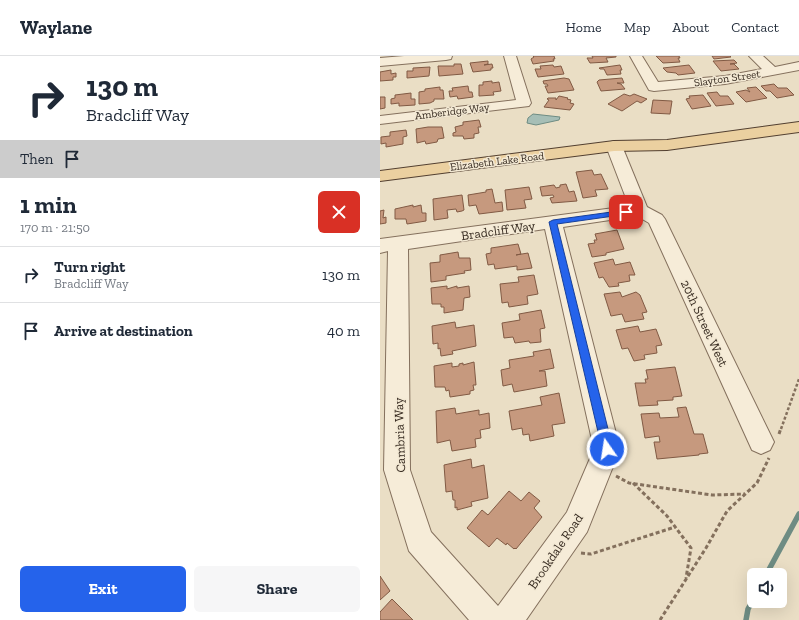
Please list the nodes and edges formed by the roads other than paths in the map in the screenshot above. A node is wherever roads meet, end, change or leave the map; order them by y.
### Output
1 (446, 56) edge
2 (510, 56) edge
3 (636, 56) edge
4 (755, 56) edge
5 (380, 62) edge
6 (799, 66) edge
7 (773, 72) junction
8 (799, 115) edge
9 (380, 120) edge
10 (799, 127) edge
11 (614, 146) junction
12 (380, 176) edge
13 (640, 210) junction
14 (553, 222) junction
15 (389, 245) edge
16 (770, 447) road end
17 (490, 620) edge
18 (507, 620) edge

1 - 5 street
2 - 9 street, Amberidge Way
3 - 7 street, Slayton Street
4 - 7 street
6 - 7 street, Slayton Street
8 - 11 main road, Elizabeth Lake Road
10 - 11 main road, Elizabeth Lake Road
11 - 12 main road, Elizabeth Lake Road
11 - 13 street
13 - 14 street, Bradcliff Way
13 - 16 street, 20th Street West
14 - 15 street, Bradcliff Way
14 - 18 street, Brookdale Road
15 - 17 street, Cambria Way

